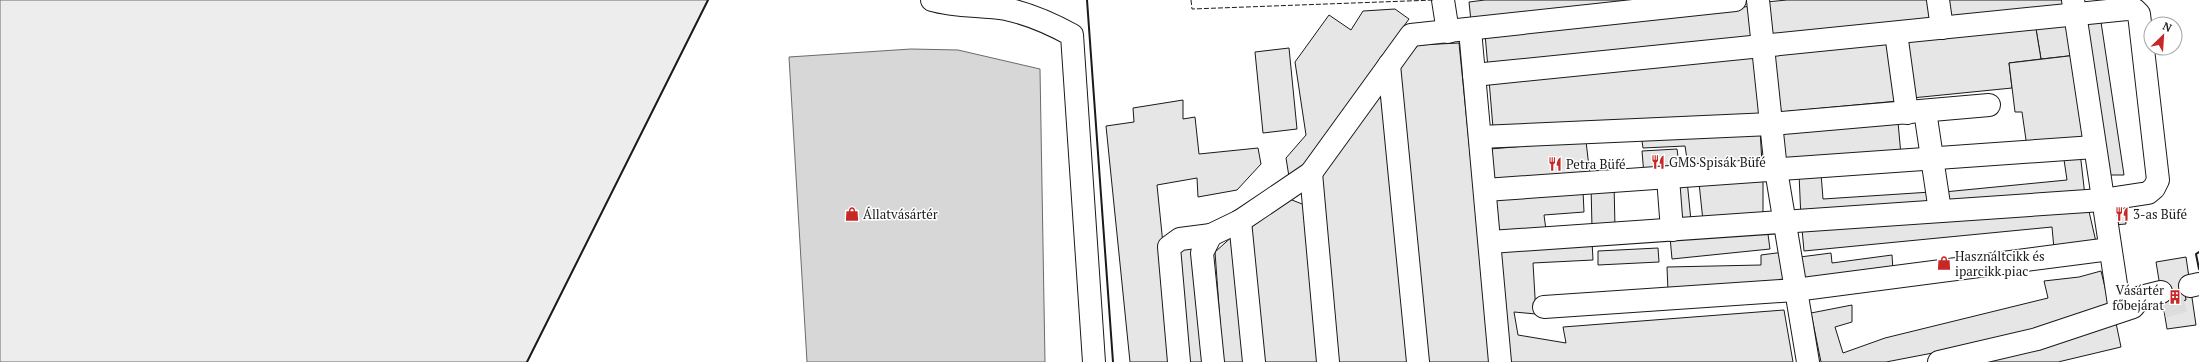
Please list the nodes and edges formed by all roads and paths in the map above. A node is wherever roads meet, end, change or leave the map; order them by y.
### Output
1 (932, 0) edge
2 (1443, 0) edge
3 (1735, 0) edge
4 (1758, 0) edge
5 (1938, 0) edge
6 (2074, 7) edge
7 (1942, 28) junction
8 (1470, 30) junction
9 (1448, 32) junction
10 (1896, 33) junction
11 (1763, 46) junction
12 (1389, 65) junction
13 (1474, 76) junction
14 (1988, 105) dead end
15 (1916, 112) junction
16 (1771, 124) junction
17 (1480, 137) junction
18 (2094, 147) junction
19 (1933, 159) junction
20 (1776, 170) junction
21 (1311, 173) junction
22 (1668, 178) junction
23 (1485, 190) junction
24 (2102, 200) junction
25 (1940, 211) junction
26 (1240, 221) junction
27 (1784, 222) junction
28 (1672, 230) junction
29 (1211, 235) junction
30 (1490, 242) junction
31 (2110, 249) junction
32 (1795, 290) junction
33 (2162, 299) tunnel mouth
34 (1544, 307) dead end
35 (2126, 309) junction
36 (1094, 362) edge
37 (1179, 362) edge
38 (1213, 362) edge
39 (1254, 362) edge
40 (1328, 362) edge
41 (1418, 362) edge
42 (1500, 362) edge
43 (1808, 362) edge
44 (1939, 362) edge

1 - 36 lane
2 - 9 lane
3 - 8 lane
4 - 11 lane
5 - 7 lane
6 - 7 lane
6 - 18 lane
6 - 24 lane
7 - 10 lane
8 - 9 lane
8 - 13 lane
9 - 12 lane
10 - 11 lane
10 - 15 lane
11 - 13 lane
11 - 16 lane
12 - 21 lane
12 - 41 lane
13 - 17 lane
14 - 15 lane
15 - 16 lane
15 - 19 lane
16 - 17 lane
16 - 20 lane
17 - 23 lane
18 - 19 lane
18 - 24 lane
19 - 20 lane
19 - 25 lane
20 - 22 lane
20 - 27 lane
21 - 26 lane
21 - 40 lane
22 - 23 lane
22 - 28 lane
23 - 30 lane
24 - 25 lane
24 - 31 lane
25 - 27 lane
26 - 29 lane
26 - 39 lane
27 - 28 lane
27 - 32 lane
28 - 30 lane
29 - 37 lane
29 - 38 lane
30 - 42 lane
31 - 32 lane
31 - 35 lane
32 - 34 lane
32 - 43 lane
33 - 35 lane
35 - 44 lane

